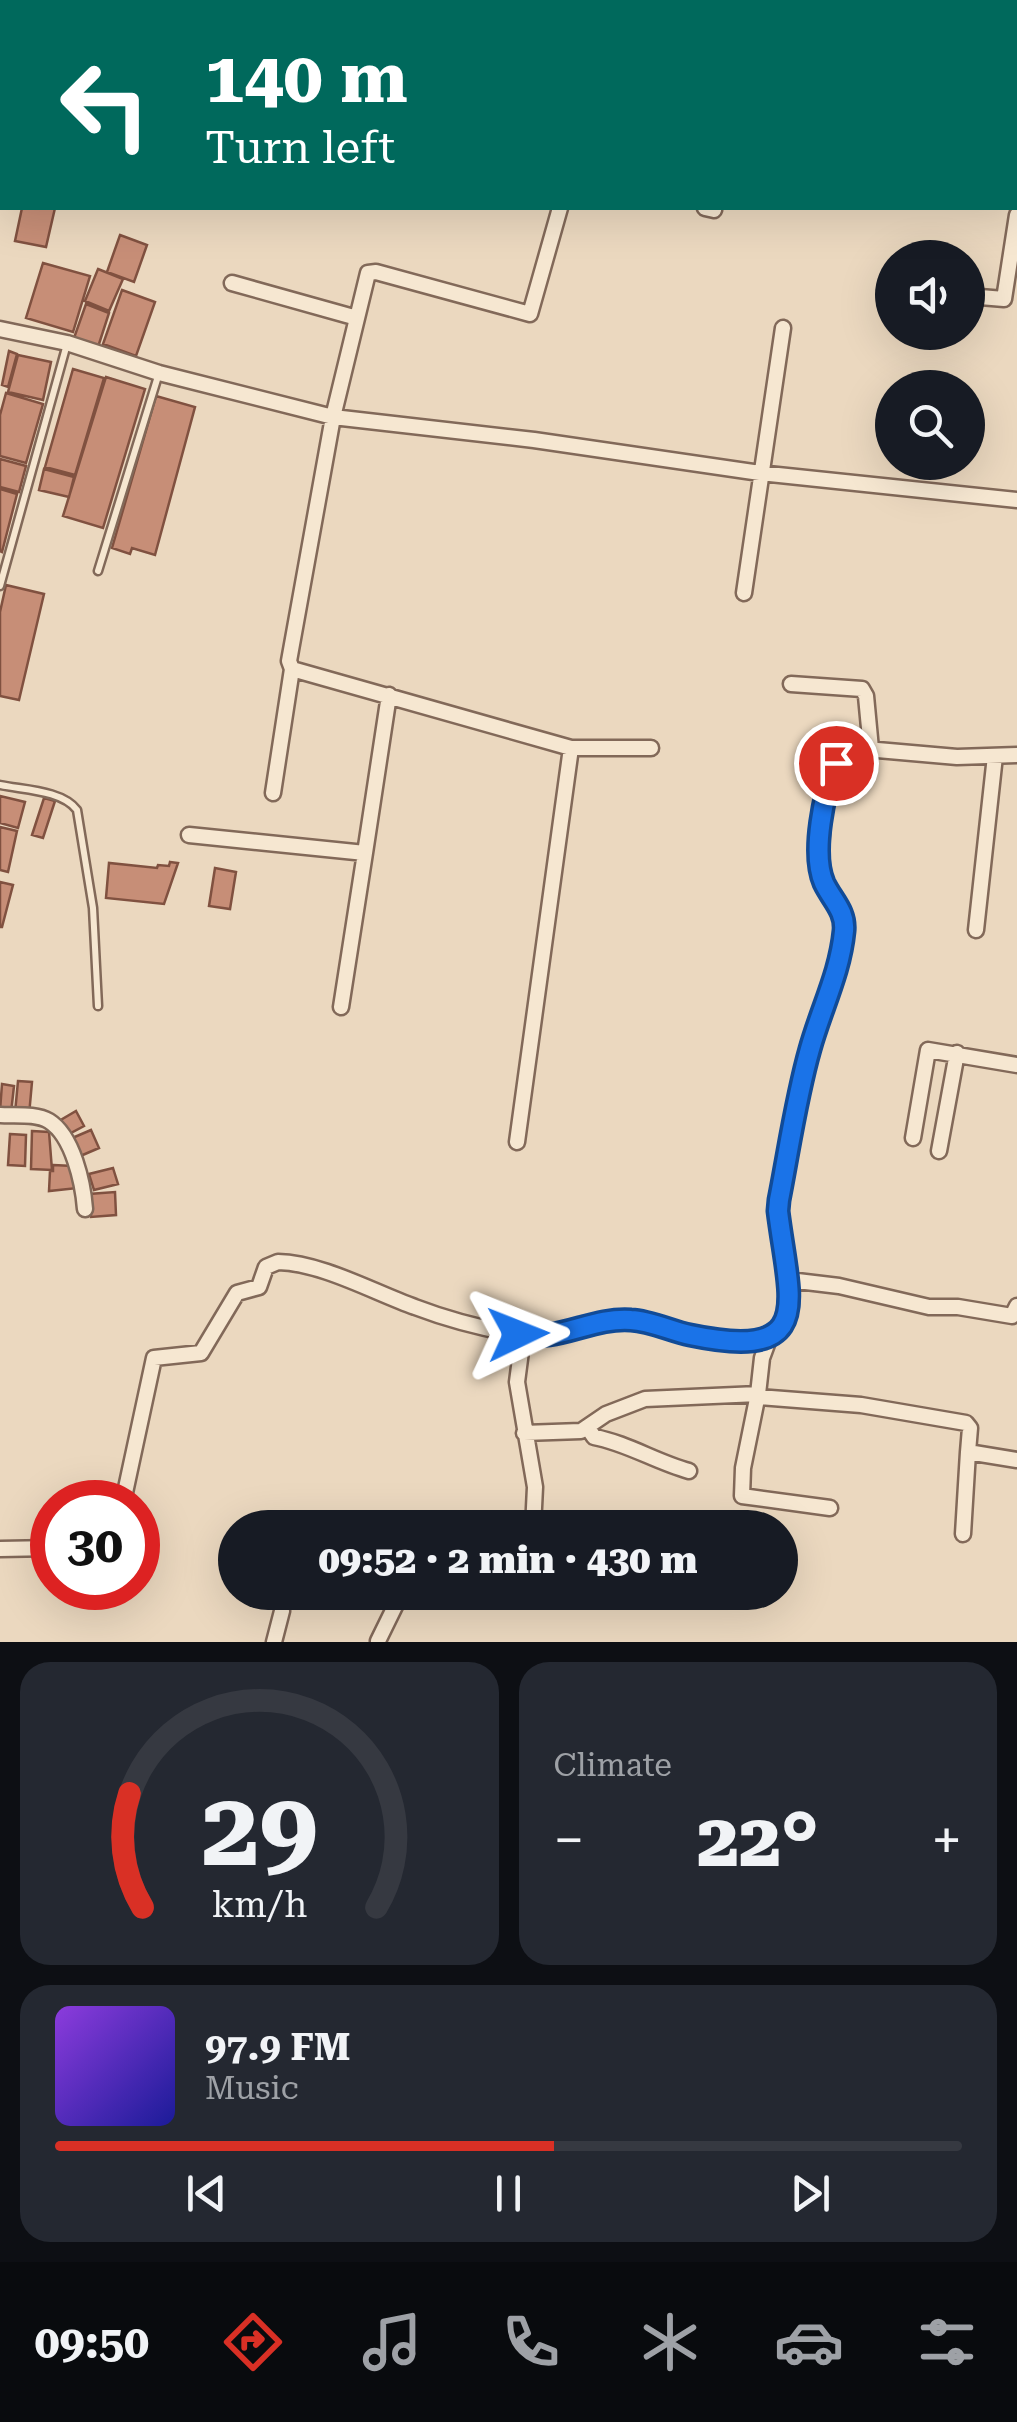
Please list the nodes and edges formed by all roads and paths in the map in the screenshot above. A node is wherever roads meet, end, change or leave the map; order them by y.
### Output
1 (559, 210) edge
2 (1017, 215) edge
3 (1016, 224) edge
4 (232, 283) dead end
5 (985, 297) edge
6 (357, 318) junction
7 (783, 328) dead end
8 (0, 329) edge
9 (67, 342) junction
10 (159, 372) junction
11 (334, 418) junction
12 (760, 473) junction
13 (1017, 500) edge
14 (98, 571) dead end
15 (0, 586) edge
16 (744, 593) dead end
17 (292, 669) junction
18 (792, 684) dead end
19 (389, 695) junction
20 (571, 748) junction
21 (651, 748) dead end
22 (871, 750) junction
23 (1017, 755) edge
24 (995, 756) junction
25 (0, 785) edge
26 (273, 794) dead end
27 (189, 835) dead end
28 (366, 853) junction
29 (976, 930) dead end
30 (98, 1006) dead end
31 (341, 1006) dead end
32 (957, 1053) junction
33 (1017, 1066) edge
34 (0, 1115) edge
35 (913, 1138) dead end
36 (517, 1142) dead end
37 (938, 1151) dead end
38 (85, 1209) dead end
39 (789, 1280) junction
40 (1015, 1315) edge
41 (524, 1336) junction
42 (769, 1339) junction
43 (758, 1396) junction
44 (588, 1428) junction
45 (524, 1433) junction
46 (968, 1452) junction
47 (1017, 1460) edge
48 (689, 1471) dead end
49 (127, 1480) edge
50 (830, 1508) dead end
51 (534, 1510) edge
52 (963, 1534) dead end
53 (30, 1548) edge
54 (0, 1549) edge
55 (393, 1610) edge
56 (282, 1611) dead end
57 (378, 1641) edge
58 (274, 1642) edge
59 (360, 1642) edge

1 - 6 street
2 - 3 street
3 - 5 street
4 - 6 street
6 - 11 street
7 - 12 street
8 - 9 street
9 - 10 street
9 - 15 lane
10 - 11 street
10 - 14 lane
11 - 12 street
11 - 17 street
12 - 13 street
12 - 16 street
17 - 19 street
17 - 26 street
18 - 22 street
19 - 20 street
19 - 28 street
20 - 21 street
20 - 36 street
22 - 24 street
22 - 39 street
23 - 24 street
24 - 29 street
25 - 30 lane
27 - 28 street
28 - 31 street
32 - 33 street
32 - 35 street
32 - 37 street
34 - 38 street
39 - 40 street
39 - 42 street
41 - 42 street
41 - 45 street
41 - 49 street
42 - 43 street
43 - 44 street
43 - 46 street
43 - 50 street
44 - 45 street
44 - 48 street
45 - 51 street
46 - 47 street
46 - 52 street
53 - 54 street
55 - 57 street
56 - 58 street
57 - 59 street

